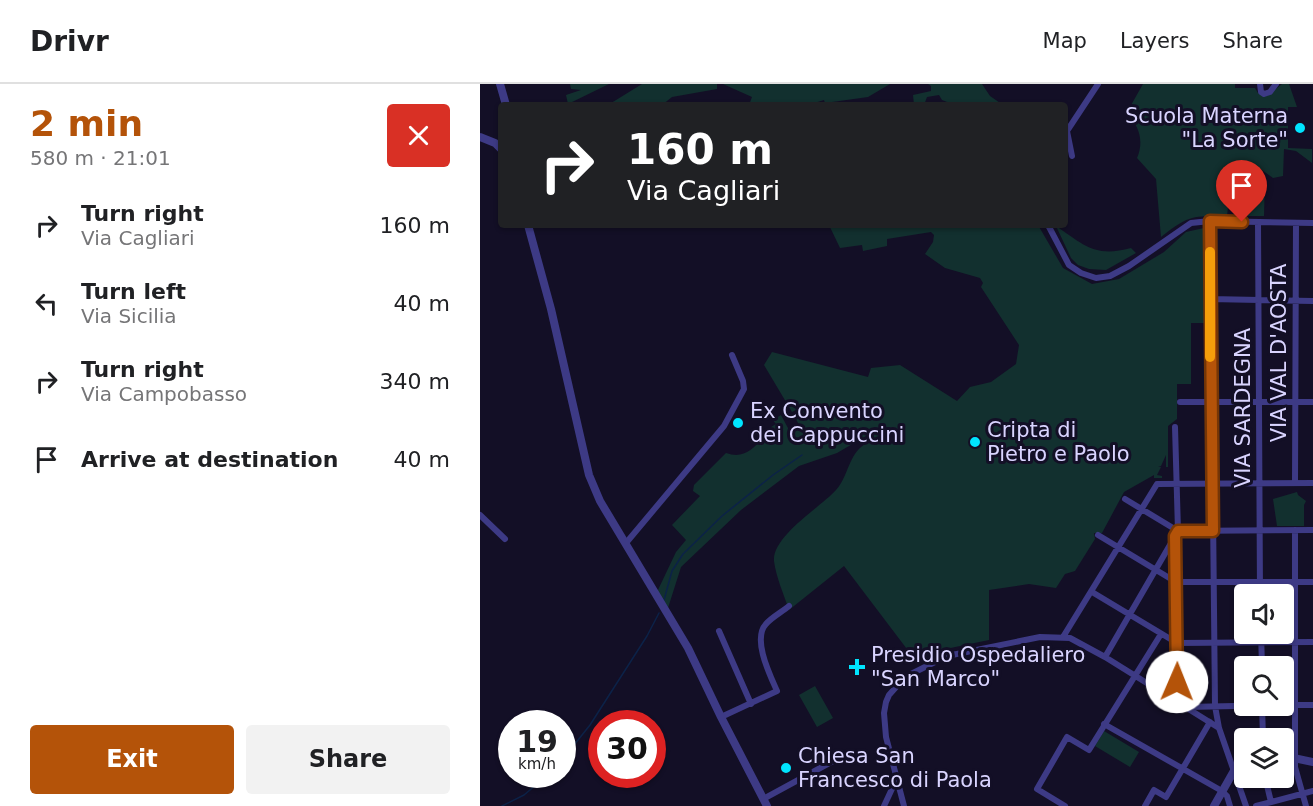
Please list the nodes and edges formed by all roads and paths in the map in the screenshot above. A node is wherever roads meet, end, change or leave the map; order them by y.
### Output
1 (500, 84) edge
2 (1098, 84) edge
3 (1260, 84) edge
4 (1276, 84) edge
5 (505, 102) edge
6 (1068, 129) edge
7 (480, 137) edge
8 (1068, 140) edge
9 (498, 146) edge
10 (1072, 156) dead end
11 (1210, 221) junction
12 (1258, 222) junction
13 (1296, 223) junction
14 (1313, 223) edge
15 (529, 228) edge
16 (1050, 228) edge
17 (1210, 299) junction
18 (1259, 300) junction
19 (1296, 301) junction
20 (1313, 301) edge
21 (732, 355) dead end
22 (1180, 402) dead end
23 (1211, 402) junction
24 (1259, 402) junction
25 (1295, 402) junction
26 (1313, 402) edge
27 (1175, 427) dead end
28 (1176, 483) junction
29 (1212, 483) junction
30 (1259, 483) junction
31 (1295, 483) junction
32 (1313, 483) edge
33 (1125, 499) dead end
34 (1142, 510) junction
35 (480, 515) edge
36 (1294, 530) junction
37 (1313, 530) edge
38 (1213, 531) junction
39 (1260, 531) junction
40 (1177, 533) junction
41 (1098, 535) dead end
42 (505, 539) dead end
43 (626, 543) junction
44 (1118, 547) junction
45 (1156, 570) junction
46 (1176, 582) junction
47 (1213, 582) junction
48 (1260, 582) junction
49 (1295, 582) junction
50 (1313, 582) edge
51 (1092, 592) junction
52 (789, 606) dead end
53 (1130, 615) junction
54 (718, 631) dead end
55 (1161, 634) junction
56 (1063, 637) junction
57 (1295, 642) junction
58 (1313, 642) edge
59 (1177, 643) junction
60 (1213, 643) junction
61 (1234, 643) edge
62 (1105, 657) junction
63 (1134, 675) junction
64 (1176, 701) junction
65 (750, 704) junction
66 (1215, 705) junction
67 (1234, 705) edge
68 (1296, 705) junction
69 (1313, 705) edge
70 (1185, 707) junction
71 (721, 717) junction
72 (1210, 722) junction
73 (1104, 724) junction
74 (1219, 728) junction
75 (1296, 758) junction
76 (832, 761) dead end
77 (1313, 762) edge
78 (1234, 766) edge
79 (1182, 769) junction
80 (1234, 771) edge
81 (897, 778) junction
82 (1241, 788) edge
83 (1268, 788) edge
84 (1222, 791) junction
85 (1313, 791) edge
86 (1302, 794) junction
87 (765, 802) edge
88 (1272, 803) edge
89 (884, 806) edge
90 (904, 806) edge
91 (1065, 806) edge
92 (1145, 806) edge
93 (1214, 806) edge
94 (1230, 806) edge
95 (1246, 806) edge
96 (1256, 806) edge
97 (1305, 806) edge

1 - 5 street
2 - 6 street
3 - 4 street
7 - 9 street
8 - 10 street
11 - 12 street
11 - 16 street
11 - 17 street
12 - 13 street
12 - 18 street, VIA SARDEGNA
13 - 14 street
13 - 19 street, VIA VAL D'AOSTA
15 - 43 street
17 - 18 street
17 - 23 street
18 - 19 street
18 - 24 street, VIA SARDEGNA
19 - 20 street
19 - 25 street, VIA VAL D'AOSTA
21 - 43 street
22 - 23 street
23 - 24 street
23 - 29 street
24 - 25 street
24 - 30 street, VIA SARDEGNA
25 - 26 street
25 - 31 street, VIA VAL D'AOSTA
27 - 28 street
28 - 29 street
28 - 34 street
28 - 40 street
29 - 30 street
29 - 38 street
30 - 31 street
30 - 39 street, VIA SARDEGNA
31 - 32 street
33 - 34 street
34 - 40 street
34 - 44 street
35 - 42 street
36 - 37 street
36 - 39 street
36 - 49 street
38 - 39 street
38 - 40 street
38 - 47 street
39 - 48 street, VIA SARDEGNA
40 - 45 street
40 - 46 street
41 - 44 street
43 - 71 street
44 - 45 street
44 - 51 street
45 - 46 street
45 - 53 street
46 - 47 street
46 - 59 street
47 - 48 street
47 - 60 street
48 - 49 street
49 - 50 street
49 - 57 street
51 - 53 street
51 - 56 street
52 - 65 street
53 - 55 street
53 - 62 street
54 - 65 street
55 - 59 street
55 - 63 street
56 - 62 street
56 - 81 street
57 - 58 street
57 - 68 street
59 - 60 street
59 - 64 street
60 - 61 street
60 - 66 street
62 - 63 street
63 - 64 street
63 - 73 street
64 - 70 street
65 - 71 street
66 - 67 street
66 - 70 street
66 - 74 street
68 - 69 street
68 - 75 street
70 - 72 street
71 - 87 street
72 - 74 street
72 - 79 street
73 - 79 street
73 - 91 street
74 - 78 street
75 - 77 street
75 - 86 street
76 - 87 street
79 - 84 street
79 - 92 street
80 - 84 street
81 - 89 street
81 - 90 street
82 - 95 street
83 - 88 street
84 - 93 street
84 - 94 street
85 - 86 street
86 - 88 street
86 - 97 street
88 - 96 street

